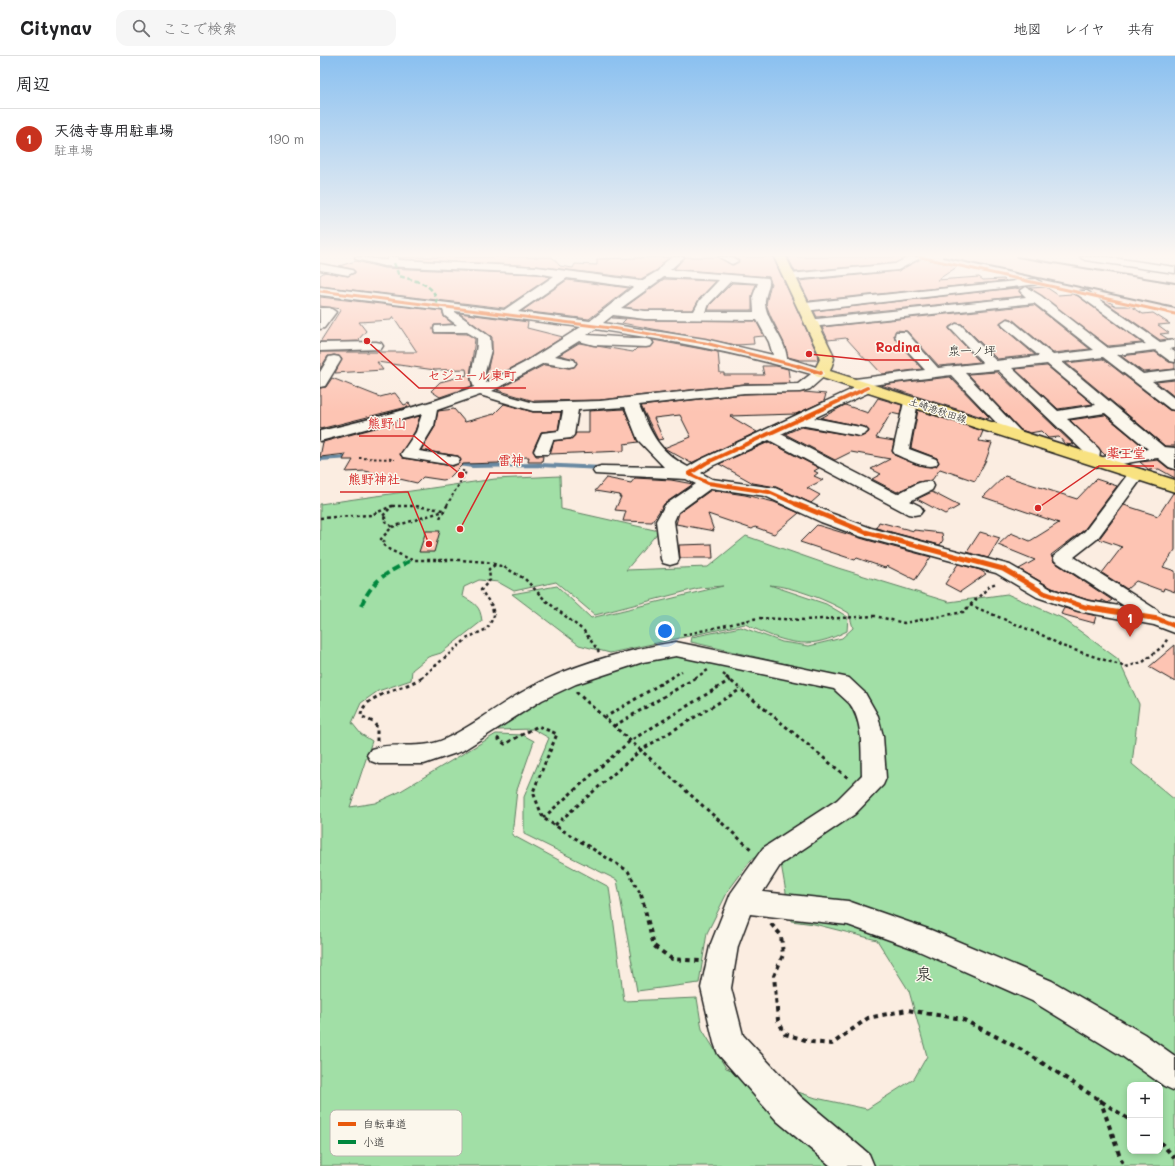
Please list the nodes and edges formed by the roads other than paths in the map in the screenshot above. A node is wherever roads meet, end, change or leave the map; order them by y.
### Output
1 (450, 309) edge
2 (464, 309) edge
3 (514, 309) edge
4 (614, 309) edge
5 (701, 309) edge
6 (761, 309) edge
7 (806, 309) edge
8 (945, 309) edge
9 (1049, 309) edge
10 (1104, 309) edge
11 (611, 311) junction
12 (506, 314) junction
13 (698, 315) junction
14 (762, 316) junction
15 (1007, 322) dead end
16 (811, 323) junction
17 (594, 324) junction
18 (471, 328) junction
19 (956, 328) dead end
20 (440, 329) dead end
21 (901, 335) dead end
22 (577, 337) junction
23 (762, 339) dead end
24 (776, 339) junction
25 (748, 340) dead end
26 (702, 342) junction
27 (1175, 344) edge
28 (376, 346) dead end
29 (1158, 346) junction
30 (320, 348) edge
31 (1104, 352) junction
32 (542, 358) junction
33 (1175, 358) edge
34 (1050, 359) junction
35 (334, 360) dead end
36 (780, 360) junction
37 (568, 363) dead end
38 (997, 365) junction
39 (955, 370) junction
40 (821, 373) junction
41 (935, 373) junction
42 (1175, 374) edge
43 (1140, 379) junction
44 (320, 385) edge
45 (337, 386) dead end
46 (860, 386) junction
47 (483, 390) junction
48 (630, 402) junction
49 (911, 402) junction
50 (572, 406) junction
51 (1175, 406) edge
52 (429, 407) junction
53 (1109, 408) junction
54 (1055, 416) junction
55 (799, 420) junction
56 (860, 431) dead end
57 (770, 434) junction
58 (1016, 435) junction
59 (320, 436) edge
60 (542, 451) dead end
61 (1168, 451) edge
62 (452, 460) dead end
63 (1097, 461) junction
64 (930, 462) dead end
65 (1175, 464) edge
66 (601, 471) dead end
67 (689, 474) junction
68 (1137, 474) junction
69 (708, 483) junction
70 (926, 486) dead end
71 (1175, 486) edge
72 (897, 501) junction
73 (914, 510) dead end
74 (670, 559) dead end
75 (1168, 627) edge
76 (378, 748) road end
77 (741, 901) junction
78 (1175, 1075) edge
79 (858, 1166) edge

1 - 18 street
2 - 12 street
3 - 12 street
4 - 11 street
5 - 13 street
6 - 14 street
7 - 16 main road
8 - 16 street
9 - 31 street
10 - 29 street
11 - 13 street
11 - 17 street
12 - 17 street
13 - 14 street
14 - 24 street
15 - 34 street
16 - 40 main road
17 - 22 street
17 - 26 street
18 - 20 street
18 - 47 street
19 - 38 street
21 - 41 street
22 - 26 street
22 - 32 street
23 - 24 street
24 - 36 street
25 - 26 street
26 - 36 street
27 - 29 street
28 - 30 street
29 - 31 street
29 - 33 street
31 - 34 street
31 - 43 street
32 - 37 street
32 - 47 street
34 - 38 street
34 - 53 street
35 - 44 street
36 - 40 street
38 - 39 street
38 - 54 street
39 - 41 street
39 - 58 street
40 - 46 main road, 土崎港秋田線
40 - 48 street
41 - 46 street
42 - 43 street
43 - 51 street
44 - 45 street
46 - 49 main road, 土崎港秋田線
46 - 55 street
47 - 50 street
47 - 52 street
48 - 50 street
48 - 67 street
49 - 58 main road, 土崎港秋田線
49 - 64 street
50 - 60 street
52 - 59 street
52 - 62 street
53 - 54 street
53 - 61 street
54 - 63 street
55 - 56 street
55 - 57 street
57 - 67 street
57 - 72 street
58 - 63 main road, 土崎港秋田線
61 - 63 street
61 - 65 street
63 - 68 main road, 土崎港秋田線
66 - 67 street
67 - 69 street
68 - 71 main road, 土崎港秋田線
68 - 75 street
69 - 74 street
69 - 75 street
70 - 72 street
72 - 73 street
76 - 77 street
77 - 78 street
77 - 79 street

